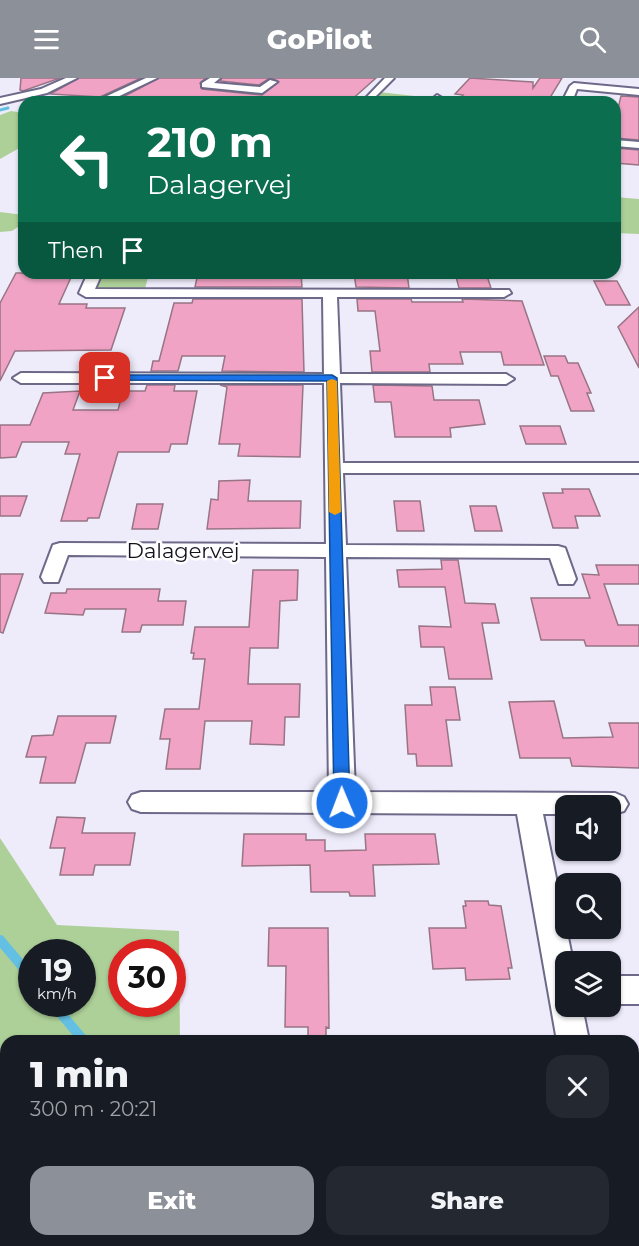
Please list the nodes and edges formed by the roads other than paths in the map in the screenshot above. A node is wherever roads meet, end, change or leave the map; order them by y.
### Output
1 (73, 78) edge
2 (153, 78) edge
3 (216, 78) edge
4 (390, 78) edge
5 (273, 82) dead end
6 (639, 92) edge
7 (24, 96) edge
8 (112, 96) edge
9 (371, 96) edge
10 (570, 96) edge
11 (621, 144) edge
12 (639, 145) edge
13 (92, 279) edge
14 (330, 293) junction
15 (504, 293) dead end
16 (332, 378) junction
17 (21, 379) dead end
18 (506, 379) dead end
19 (334, 468) junction
20 (639, 468) edge
21 (336, 550) junction
22 (51, 577) dead end
23 (566, 579) dead end
24 (141, 802) dead end
25 (342, 803) junction
26 (528, 803) junction
27 (555, 803) edge
28 (556, 951) edge
29 (621, 990) edge
30 (639, 990) edge
31 (569, 1017) edge
32 (572, 1035) edge

1 - 7 street
2 - 8 street
3 - 5 street
4 - 9 street
6 - 10 street
11 - 12 street
13 - 14 street
14 - 15 street
14 - 16 street
16 - 17 street
16 - 18 street
16 - 19 street
19 - 20 street
19 - 21 street
21 - 22 street, Dalagervej
21 - 23 street, Dalagervej
21 - 25 street
24 - 25 street
25 - 26 street
26 - 27 street
26 - 28 street
29 - 30 street
31 - 32 street

